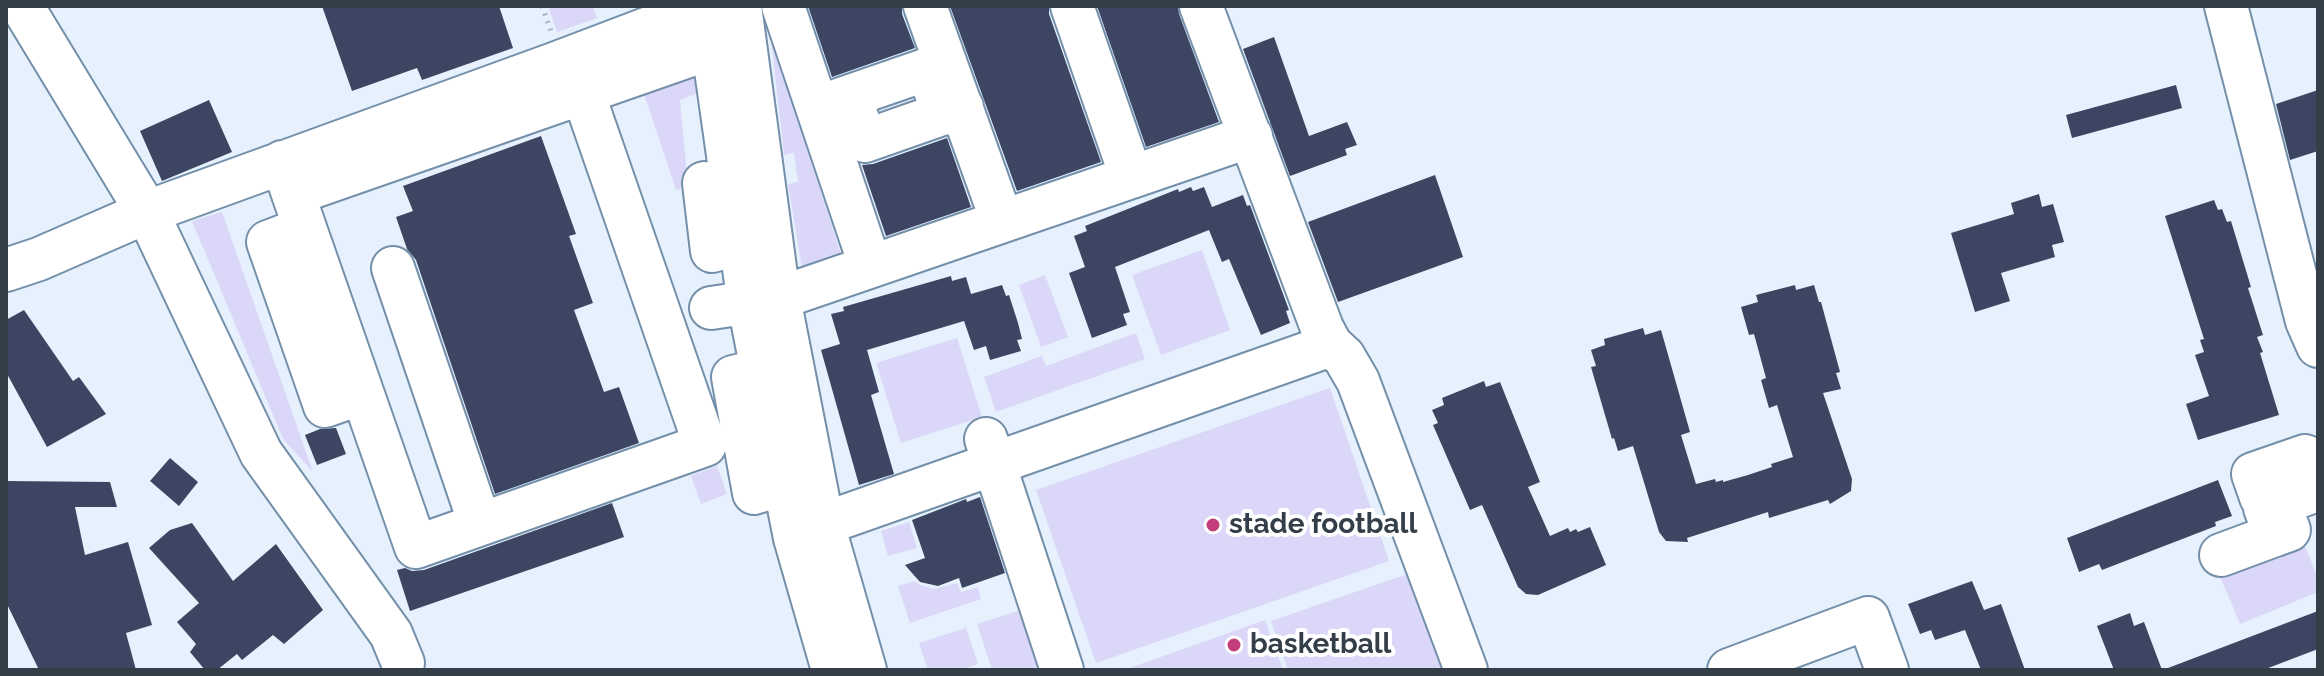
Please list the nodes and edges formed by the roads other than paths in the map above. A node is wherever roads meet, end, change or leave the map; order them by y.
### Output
1 (22, 6) edge
2 (707, 6) edge
3 (740, 6) edge
4 (783, 6) edge
5 (925, 6) edge
6 (1072, 6) edge
7 (1201, 6) edge
8 (2226, 6) edge
9 (697, 53) dead end
10 (583, 93) junction
11 (834, 102) junction
12 (953, 111) junction
13 (1251, 136) junction
14 (1131, 176) junction
15 (293, 195) junction
16 (147, 212) junction
17 (1002, 221) junction
18 (870, 265) junction
19 (393, 268) dead end
20 (6, 270) edge
21 (323, 281) junction
22 (746, 303) junction
23 (1331, 345) junction
24 (2318, 346) edge
25 (362, 393) junction
26 (990, 451) junction
27 (390, 472) junction
28 (2279, 500) edge
29 (480, 524) junction
30 (809, 531) junction
31 (2221, 555) dead end
32 (841, 586) junction
33 (1820, 654) edge
34 (396, 668) edge
35 (833, 670) edge
36 (865, 670) edge
37 (890, 670) edge
38 (1062, 670) edge
39 (1466, 670) edge
40 (1729, 670) edge
41 (1887, 670) edge

1 - 16 street
2 - 15 street
2 - 22 street
3 - 22 street
4 - 11 street
5 - 12 street
6 - 14 street
7 - 13 street
8 - 24 street
9 - 10 street
10 - 15 street
10 - 29 street
11 - 12 street
11 - 18 street
12 - 17 street
13 - 14 street
13 - 23 street
14 - 17 street
15 - 16 street
15 - 21 street
15 - 25 street
16 - 20 street
16 - 34 street
17 - 18 street
18 - 22 street
19 - 29 street
21 - 25 street
21 - 27 street
22 - 30 street
22 - 30 street
23 - 26 street
23 - 39 street
25 - 27 street
26 - 30 street
26 - 38 street
27 - 29 street
28 - 31 street
30 - 32 street
30 - 35 street
32 - 36 street
32 - 37 street
33 - 40 street
33 - 41 street

